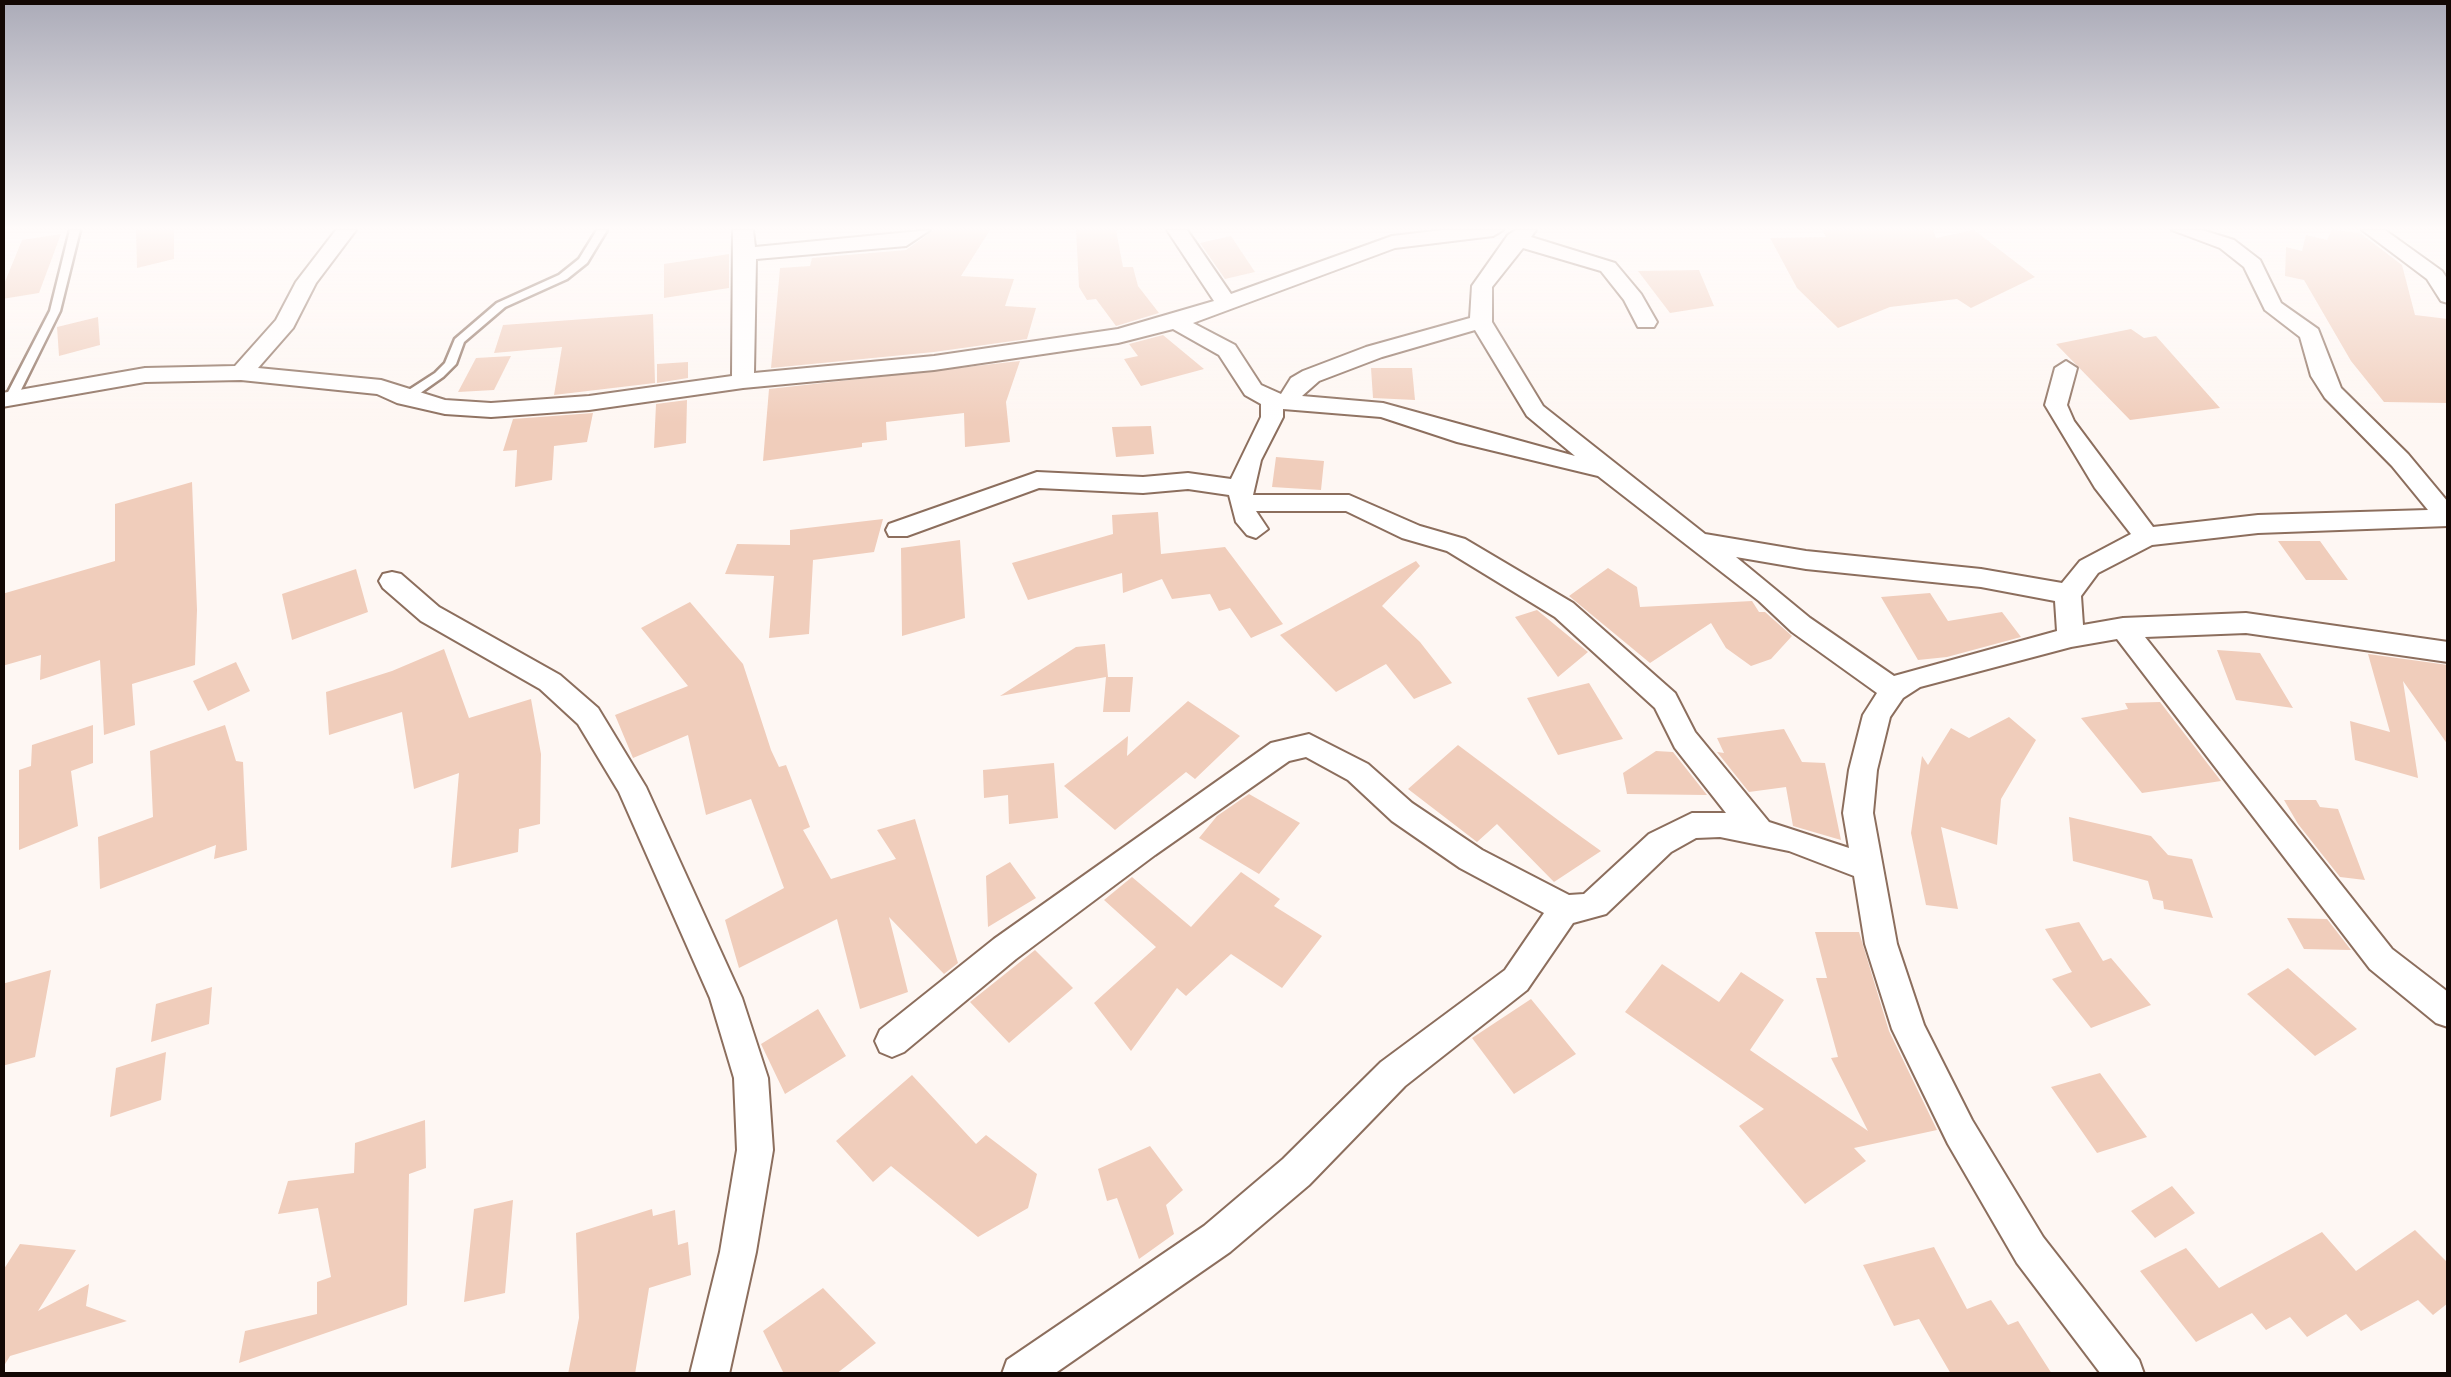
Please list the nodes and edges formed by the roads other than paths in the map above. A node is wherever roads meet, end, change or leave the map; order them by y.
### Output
1 (60, 294) edge
2 (300, 294) edge
3 (527, 294) edge
4 (745, 294) edge
5 (1220, 294) edge
6 (1253, 294) edge
7 (1482, 294) edge
8 (1631, 294) edge
9 (2267, 294) edge
10 (1227, 304) junction
11 (1176, 322) junction
12 (1480, 322) junction
13 (1646, 322) dead end
14 (2066, 368) dead end
15 (241, 373) junction
16 (742, 381) junction
17 (405, 398) junction
18 (7, 399) edge
19 (1279, 402) junction
20 (1612, 476) junction
21 (1241, 495) junction
22 (2448, 518) edge
23 (898, 530) dead end
24 (1256, 530) dead end
25 (2148, 537) junction
26 (1699, 541) junction
27 (392, 582) dead end
28 (2068, 594) junction
29 (2123, 628) junction
30 (2071, 637) junction
31 (2448, 652) edge
32 (1893, 690) junction
33 (1760, 833) junction
34 (1866, 867) junction
35 (1565, 909) junction
36 (2448, 1012) edge
37 (892, 1041) dead end
38 (710, 1374) edge
39 (1021, 1374) edge
40 (2125, 1374) edge

1 - 18 lane
2 - 15 street
3 - 17 lane
4 - 16 street
5 - 10 street
6 - 10 street
7 - 12 street
8 - 13 street
9 - 22 street
10 - 11 street
11 - 16 street
11 - 19 street
12 - 19 street
12 - 20 street
14 - 25 street
15 - 17 street
15 - 18 street
16 - 17 street
19 - 20 street
19 - 21 street
20 - 26 street
21 - 23 street
21 - 24 street
21 - 33 street
22 - 25 street
25 - 28 street
26 - 28 street
26 - 32 street
27 - 38 street
28 - 30 street
29 - 30 street
29 - 31 street
29 - 36 street
30 - 32 street
32 - 34 street
33 - 34 street
33 - 35 street
34 - 40 street
35 - 37 street
35 - 39 street

